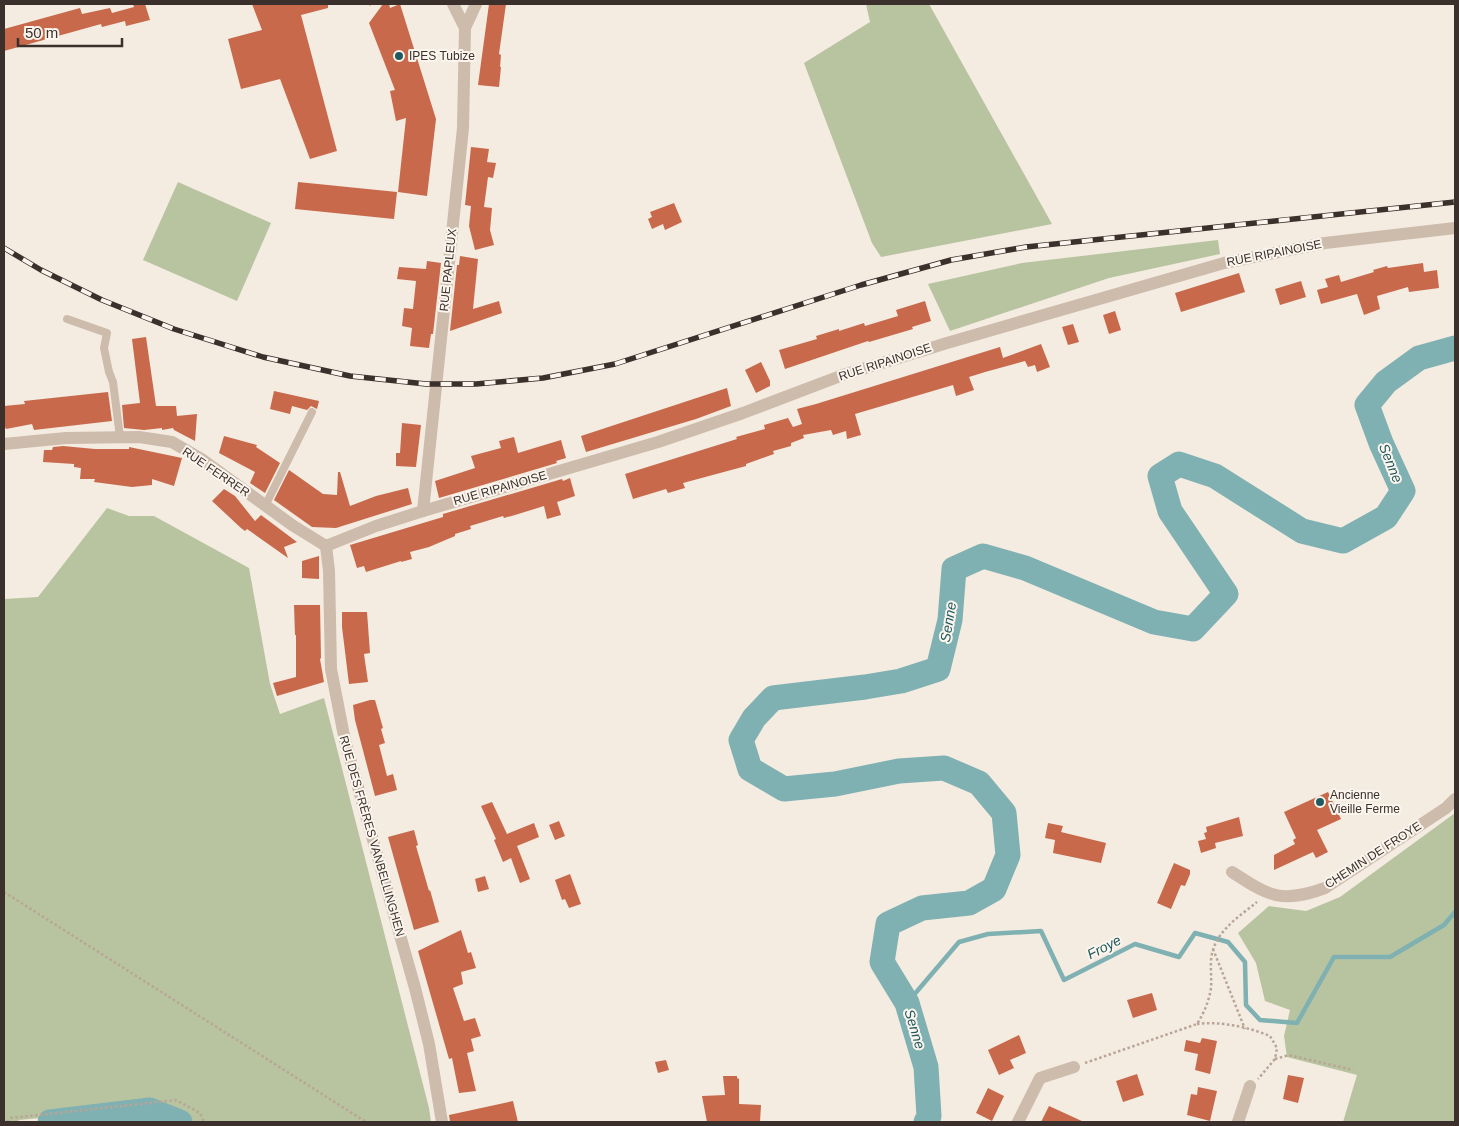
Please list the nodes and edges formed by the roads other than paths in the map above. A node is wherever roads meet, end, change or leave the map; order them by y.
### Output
1 (453, 4) edge
2 (476, 4) edge
3 (465, 28) junction
4 (1455, 228) edge
5 (67, 320) dead end
6 (312, 412) dead end
7 (120, 437) junction
8 (4, 444) edge
9 (265, 506) junction
10 (423, 511) junction
11 (326, 546) junction
12 (1455, 799) edge
13 (1232, 872) dead end
14 (1074, 1067) road end
15 (1250, 1086) road end
16 (442, 1122) edge
17 (1018, 1122) edge
18 (1238, 1122) edge

1 - 3 street, RUE PAPLEUX
2 - 3 street, RUE PAPLEUX
3 - 10 street, RUE PAPLEUX
4 - 10 street, RUE RIPAINOISE
5 - 7 lane
6 - 9 lane
7 - 8 street, RUE FERRER
7 - 9 street, RUE FERRER
9 - 11 street, RUE FERRER
10 - 11 street, RUE RIPAINOISE
11 - 16 street, RUE DES FRÈRES VANBELLINGHEN
12 - 13 street, CHEMIN DE FROYE
14 - 17 street
15 - 18 street

